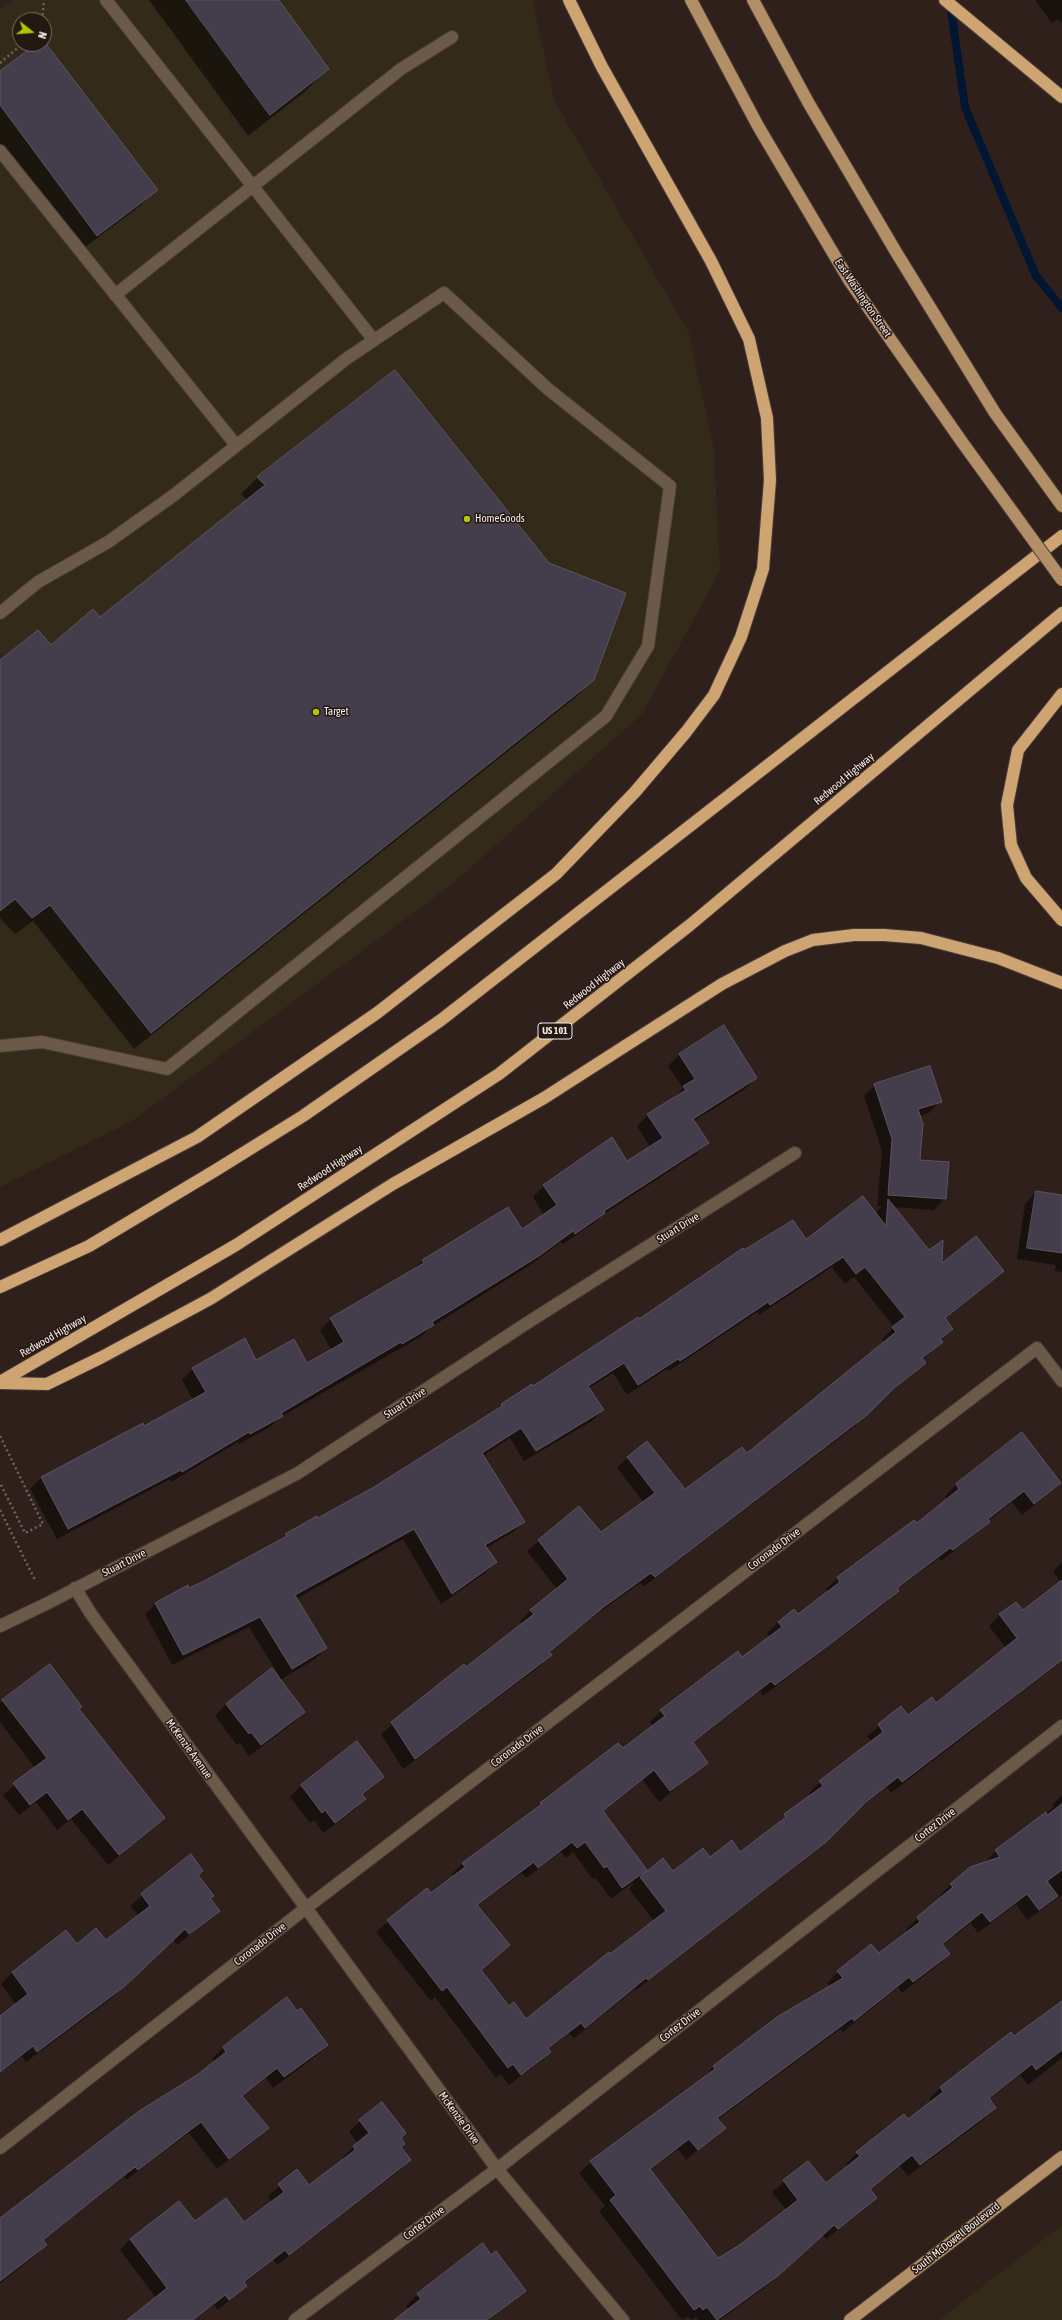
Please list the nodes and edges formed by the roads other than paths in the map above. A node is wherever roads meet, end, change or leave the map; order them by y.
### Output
1 (106, 0) edge
2 (569, 0) edge
3 (691, 0) edge
4 (753, 0) edge
5 (945, 0) edge
6 (452, 37) dead end
7 (1062, 97) edge
8 (2, 158) edge
9 (252, 186) junction
10 (115, 295) junction
11 (373, 339) junction
12 (236, 445) junction
13 (1062, 506) edge
14 (1062, 536) edge
15 (1062, 580) edge
16 (0, 612) edge
17 (1062, 613) edge
18 (1062, 694) edge
19 (1062, 920) edge
20 (1062, 983) edge
21 (0, 1046) edge
22 (795, 1153) dead end
23 (0, 1240) edge
24 (0, 1287) edge
25 (1062, 1381) edge
26 (0, 1382) edge
27 (75, 1588) junction
28 (0, 1626) edge
29 (1062, 1726) edge
30 (306, 1908) junction
31 (0, 2148) edge
32 (1062, 2157) edge
33 (497, 2169) junction
34 (295, 2320) edge
35 (623, 2320) edge
36 (850, 2320) edge

1 - 9 street
2 - 23 highway
3 - 15 main road, East Washington Street, bridge
4 - 13 main road
5 - 7 highway
6 - 9 street
8 - 10 street
9 - 10 street
9 - 11 street
10 - 12 street
11 - 12 street
11 - 21 street
12 - 16 street
14 - 24 highway
17 - 26 highway, Redwood Highway / US 101
18 - 19 highway
20 - 26 highway
22 - 27 street, Stuart Drive
25 - 30 street, Coronado Drive
27 - 28 street, Stuart Drive
27 - 30 street, McKenzie Avenue
29 - 33 street, Cortez Drive
30 - 31 street, Coronado Drive
30 - 33 street, McKenzie Drive
32 - 36 main road, South McDowell Boulevard
33 - 34 street, Cortez Drive
33 - 35 street, McKenzie Drive

